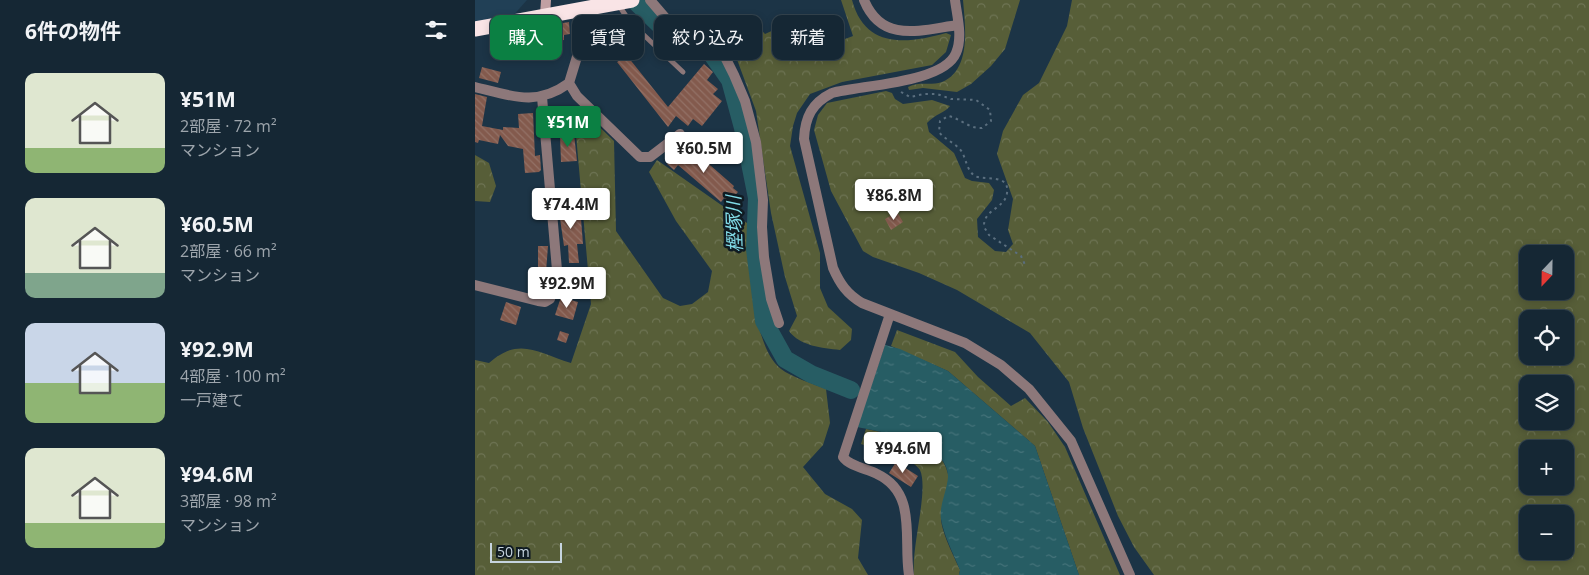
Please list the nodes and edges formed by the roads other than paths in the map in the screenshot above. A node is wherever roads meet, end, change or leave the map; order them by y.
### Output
1 (650, 0) edge
2 (864, 0) edge
3 (955, 0) edge
4 (624, 1) edge
5 (545, 8) edge
6 (579, 9) junction
7 (958, 25) junction
8 (475, 29) edge
9 (683, 72) dead end
10 (569, 83) junction
11 (475, 86) edge
12 (542, 97) junction
13 (680, 134) dead end
14 (475, 285) edge
15 (890, 314) junction
16 (779, 323) dead end
17 (909, 575) edge
18 (1130, 575) edge

1 - 16 street
2 - 7 street
3 - 7 street
4 - 6 highway
4 - 9 lane
5 - 6 highway
5 - 8 highway
6 - 10 street
7 - 15 street
10 - 12 street
10 - 13 street
11 - 12 street
12 - 14 street
15 - 17 street
15 - 18 street

